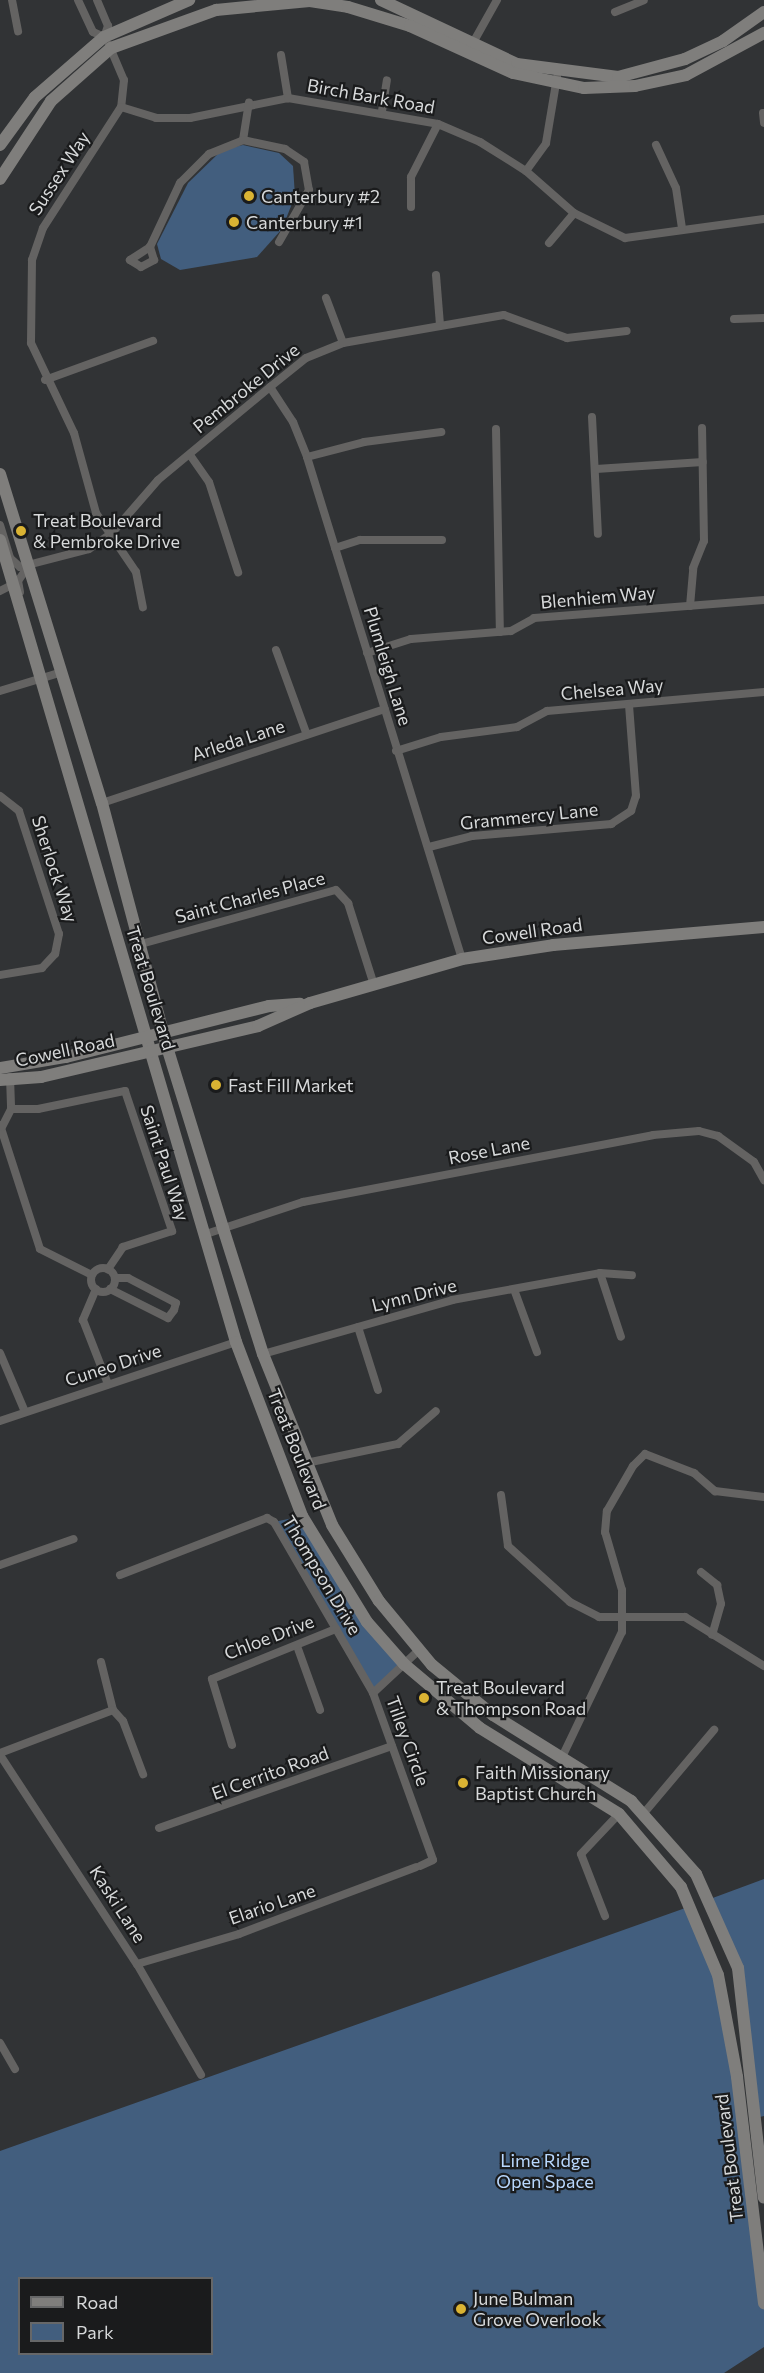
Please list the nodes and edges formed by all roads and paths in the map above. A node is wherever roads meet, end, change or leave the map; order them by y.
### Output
1 (12, 0) edge
2 (78, 0) edge
3 (97, 0) edge
4 (189, 0) edge
5 (381, 0) edge
6 (497, 0) edge
7 (644, 0) edge
8 (615, 12) dead end
9 (764, 12) edge
10 (18, 31) dead end
11 (764, 33) edge
12 (104, 37) junction
13 (474, 41) junction
14 (111, 48) junction
15 (281, 55) dead end
16 (557, 79) junction
17 (387, 80) dead end
18 (288, 98) junction
19 (249, 102) junction
20 (121, 107) junction
21 (382, 111) junction
22 (438, 124) junction
23 (243, 140) junction
24 (0, 145) edge
25 (656, 145) dead end
26 (526, 171) junction
27 (0, 179) edge
28 (411, 207) dead end
29 (574, 213) junction
30 (764, 219) edge
31 (682, 228) junction
32 (279, 242) dead end
33 (549, 243) dead end
34 (150, 247) dead end
35 (436, 275) dead end
36 (326, 298) dead end
37 (764, 318) edge
38 (734, 319) dead end
39 (440, 324) junction
40 (627, 331) dead end
41 (153, 341) dead end
42 (343, 343) junction
43 (45, 380) junction
44 (270, 387) junction
45 (592, 417) dead end
46 (702, 428) dead end
47 (496, 429) dead end
48 (441, 432) dead end
49 (190, 455) junction
50 (307, 457) junction
51 (703, 462) junction
52 (596, 469) junction
53 (0, 474) edge
54 (0, 525) edge
55 (112, 533) junction
56 (598, 534) dead end
57 (0, 540) edge
58 (442, 540) dead end
59 (335, 548) junction
60 (27, 568) junction
61 (238, 572) dead end
62 (8, 579) edge
63 (0, 591) edge
64 (764, 600) edge
65 (690, 606) junction
66 (143, 607) dead end
67 (21, 610) junction
68 (500, 632) junction
69 (276, 650) dead end
70 (367, 653) junction
71 (58, 673) junction
72 (40, 679) junction
73 (0, 691) edge
74 (764, 692) edge
75 (629, 705) junction
76 (385, 710) junction
77 (307, 735) junction
78 (396, 751) junction
79 (4, 798) edge
80 (102, 802) junction
81 (429, 847) junction
82 (764, 927) edge
83 (141, 944) junction
84 (462, 959) junction
85 (0, 975) edge
86 (374, 985) junction
87 (310, 1003) junction
88 (163, 1032) junction
89 (146, 1037) junction
90 (167, 1047) junction
91 (150, 1050) junction
92 (2, 1069) edge
93 (6, 1080) edge
94 (10, 1109) junction
95 (1, 1126) edge
96 (764, 1180) edge
97 (223, 1228) junction
98 (206, 1234) junction
99 (108, 1269) junction
100 (600, 1273) junction
101 (92, 1275) junction
102 (632, 1275) dead end
103 (115, 1278) junction
104 (96, 1289) junction
105 (110, 1289) junction
106 (514, 1292) junction
107 (358, 1327) junction
108 (621, 1337) dead end
109 (236, 1342) junction
110 (537, 1352) dead end
111 (0, 1353) edge
112 (263, 1354) junction
113 (108, 1384) junction
114 (378, 1390) dead end
115 (436, 1411) dead end
116 (25, 1412) junction
117 (0, 1421) edge
118 (306, 1463) junction
119 (501, 1496) dead end
120 (764, 1497) edge
121 (74, 1539) dead end
122 (0, 1565) edge
123 (701, 1572) dead end
124 (120, 1575) dead end
125 (624, 1617) junction
126 (336, 1629) junction
127 (712, 1635) junction
128 (297, 1646) junction
129 (419, 1650) junction
130 (100, 1662) dead end
131 (404, 1664) junction
132 (764, 1666) edge
133 (373, 1694) junction
134 (113, 1710) junction
135 (320, 1710) dead end
136 (714, 1731) dead end
137 (494, 1737) junction
138 (232, 1745) dead end
139 (392, 1746) junction
140 (0, 1754) edge
141 (563, 1755) junction
142 (143, 1774) dead end
143 (616, 1812) junction
144 (644, 1813) junction
145 (159, 1828) dead end
146 (433, 1860) joint
147 (605, 1916) dead end
148 (137, 1964) junction
149 (0, 2043) edge
150 (15, 2069) dead end
151 (201, 2075) dead end
152 (764, 2198) edge
153 (764, 2303) edge

1 - 10 street
2 - 12 street, Sussex Way
3 - 12 street
4 - 12 main road
5 - 13 main road
6 - 13 street
7 - 8 street
9 - 16 main road
11 - 16 main road
12 - 14 street, Sussex Way
12 - 24 main road
13 - 16 main road
14 - 16 main road
14 - 20 street, Sussex Way
14 - 27 main road
15 - 18 street
16 - 26 street
17 - 21 street
18 - 19 street, Birch Bark Road
18 - 21 street, Birch Bark Road
19 - 20 street, Birch Bark Road
19 - 23 street
20 - 43 street, Sussex Way
21 - 22 street, Birch Bark Road
22 - 26 street, Birch Bark Road
22 - 28 street
23 - 32 street
23 - 34 street
25 - 31 street
26 - 29 street, Birch Bark Road
29 - 31 street, Birch Bark Road
29 - 33 street
30 - 31 street, Birch Bark Road
35 - 39 street
36 - 42 street
37 - 38 street
39 - 40 street, Pembroke Drive
39 - 42 street, Pembroke Drive
41 - 43 street
42 - 44 street, Pembroke Drive
43 - 55 street, Sussex Way
44 - 49 street, Pembroke Drive
44 - 50 street, Plumleigh Lane
45 - 52 street
46 - 51 street
47 - 68 street
48 - 50 street
49 - 55 street, Pembroke Drive
49 - 61 street
50 - 59 street, Plumleigh Lane
51 - 52 street
51 - 65 street
52 - 56 street
53 - 60 main road, Treat Boulevard
54 - 60 street
55 - 60 street, Pembroke Drive
55 - 66 street, Sussex Way
57 - 62 main road, Treat Boulevard
58 - 59 street
59 - 70 street, Plumleigh Lane
60 - 67 street
60 - 71 main road, Treat Boulevard
62 - 63 street
62 - 67 main road, Treat Boulevard
64 - 65 street, Blenhiem Way
65 - 68 street, Blenhiem Way
67 - 72 main road, Treat Boulevard
68 - 70 street, Blenhiem Way
69 - 77 street
70 - 76 street, Plumleigh Lane
71 - 72 street
71 - 80 main road, Treat Boulevard
72 - 73 street
72 - 89 main road, Treat Boulevard
74 - 75 street, Chelsea Way
75 - 78 street, Chelsea Way
75 - 81 street, Grammercy Lane
76 - 77 street, Arleda Lane
76 - 78 street, Plumleigh Lane
77 - 80 street, Arleda Lane
78 - 81 street, Plumleigh Lane
79 - 85 street, Sherlock Way
80 - 83 main road, Treat Boulevard
81 - 84 street, Plumleigh Lane
82 - 84 main road, Cowell Road
83 - 86 street, Saint Charles Place
83 - 88 main road, Treat Boulevard
84 - 86 main road, Cowell Road
86 - 87 main road, Cowell Road
87 - 88 main road, Cowell Road
87 - 90 main road, Cowell Road
88 - 89 main road, Cowell Road
88 - 90 main road, Treat Boulevard
89 - 91 main road, Treat Boulevard
89 - 92 main road, Cowell Road
90 - 91 main road, Cowell Road
90 - 97 main road, Treat Boulevard
91 - 93 main road, Cowell Road
91 - 98 main road, Treat Boulevard
92 - 93 street
93 - 94 street
94 - 95 street
94 - 99 street, Saint Paul Way
95 - 101 street
96 - 97 street, Rose Lane
97 - 98 street, Rose Lane
97 - 112 main road, Treat Boulevard
98 - 109 main road, Treat Boulevard
99 - 101 street
99 - 103 street
100 - 102 street, Lynn Drive
100 - 106 street, Lynn Drive
100 - 108 street
101 - 104 street
103 - 105 street
103 - 105 street
104 - 105 street
104 - 113 street
106 - 107 street, Lynn Drive
106 - 110 street
107 - 112 street, Lynn Drive
107 - 114 street, Lynn Drive
109 - 113 street, Cuneo Drive
109 - 131 main road, Treat Boulevard
111 - 116 street
112 - 118 main road, Treat Boulevard
113 - 116 street, Cuneo Drive
115 - 118 street
116 - 117 street, Cuneo Drive
118 - 129 main road, Treat Boulevard
119 - 125 street
120 - 125 street
121 - 122 street
123 - 127 street
124 - 126 street, Thompson Drive
125 - 127 street
125 - 141 street
126 - 128 street, Chloe Drive
126 - 133 street, Thompson Drive
127 - 132 street
128 - 135 street
128 - 138 street, Chloe Drive
129 - 131 street, Tilley Circle
129 - 141 main road, Treat Boulevard
130 - 134 street
131 - 133 street, Tilley Circle
131 - 137 main road, Treat Boulevard
133 - 139 street, Tilley Circle
134 - 140 street
134 - 142 street
136 - 144 street
137 - 141 main road
137 - 143 main road, Treat Boulevard
139 - 145 street, El Cerrito Road
139 - 146 street, Tilley Circle
140 - 148 street, Kaski Lane
141 - 143 main road
141 - 144 main road, Treat Boulevard
143 - 147 street
143 - 153 main road, Treat Boulevard
144 - 152 main road, Treat Boulevard
146 - 148 street, Elario Lane
148 - 151 street, Kaski Lane
149 - 150 street

